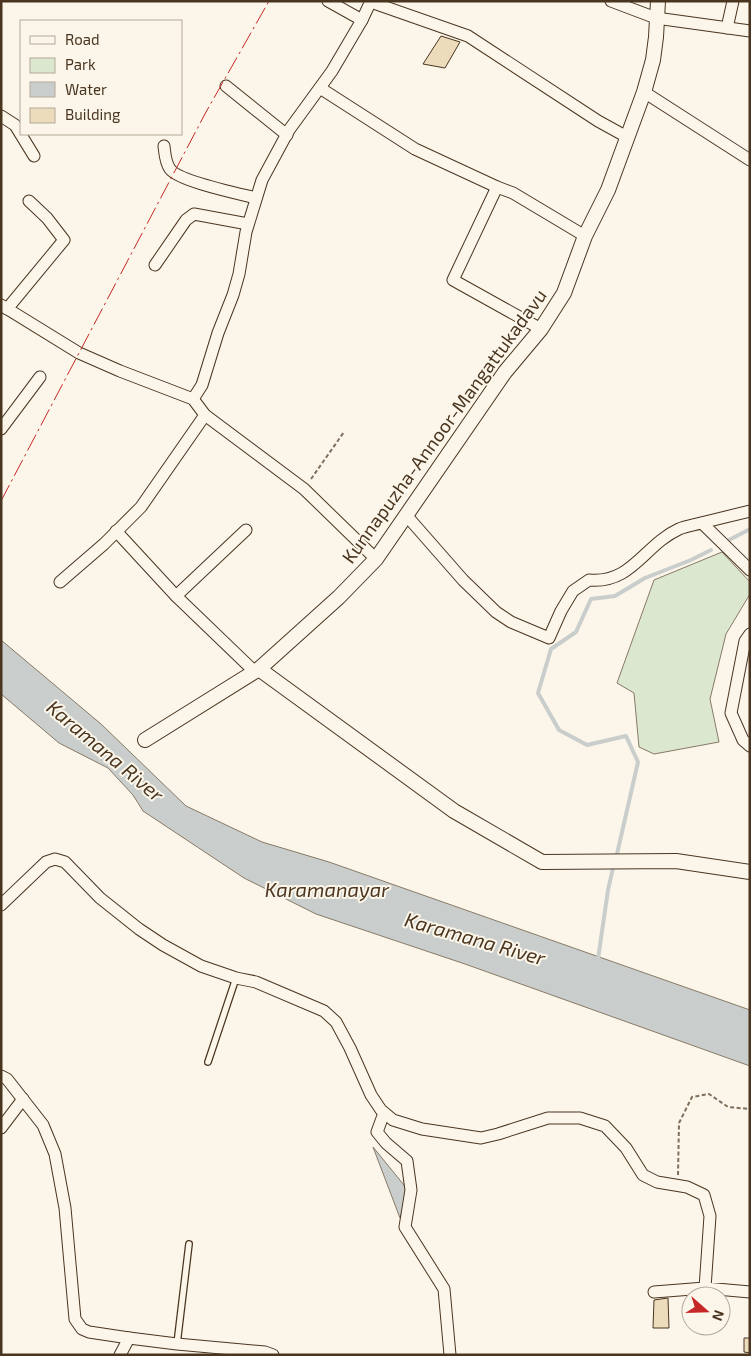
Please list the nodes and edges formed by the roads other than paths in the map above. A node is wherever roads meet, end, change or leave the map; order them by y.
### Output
1 (328, 1) edge
2 (612, 1) edge
3 (658, 1) edge
4 (733, 1) edge
5 (371, 2) edge
6 (656, 18) junction
7 (362, 20) junction
8 (727, 28) junction
9 (750, 31) edge
10 (226, 86) dead end
11 (320, 88) junction
12 (644, 92) junction
13 (1, 116) edge
14 (20, 134) edge
15 (21, 135) edge
16 (286, 136) junction
17 (627, 137) junction
18 (164, 146) dead end
19 (34, 156) dead end
20 (750, 160) edge
21 (497, 187) junction
22 (256, 198) junction
23 (29, 201) dead end
24 (248, 224) junction
25 (584, 236) junction
26 (155, 265) dead end
27 (4, 307) edge
28 (541, 329) junction
29 (40, 377) dead end
30 (193, 399) junction
31 (205, 415) junction
32 (1, 429) edge
33 (750, 511) edge
34 (406, 515) junction
35 (702, 523) junction
36 (246, 530) dead end
37 (116, 531) junction
38 (376, 559) junction
39 (750, 570) edge
40 (60, 582) dead end
41 (176, 596) junction
42 (748, 640) edge
43 (257, 670) junction
44 (145, 740) dead end
45 (750, 746) edge
46 (750, 872) edge
47 (1, 906) edge
48 (236, 978) junction
49 (208, 1062) dead end
50 (1, 1076) edge
51 (22, 1099) junction
52 (384, 1113) junction
53 (1, 1128) edge
54 (189, 1244) dead end
55 (706, 1286) edge
56 (681, 1290) edge
57 (731, 1290) edge
58 (654, 1292) dead end
59 (750, 1292) edge
60 (129, 1338) junction
61 (177, 1344) junction
62 (244, 1353) edge
63 (120, 1355) edge
64 (273, 1355) edge
65 (450, 1355) edge

1 - 7 street
2 - 6 street
3 - 6 street, Kunnapuzha-Annoor-Mangattukadavu
4 - 8 street
5 - 7 street
5 - 17 street
6 - 8 street
6 - 12 street, Kunnapuzha-Annoor-Mangattukadavu
7 - 11 street
8 - 9 street
10 - 16 street
11 - 16 street
11 - 21 street
12 - 17 street, Kunnapuzha-Annoor-Mangattukadavu
12 - 20 street
13 - 14 street
15 - 19 street
16 - 22 street
17 - 25 street, Kunnapuzha-Annoor-Mangattukadavu
18 - 22 street
21 - 25 street
21 - 28 street
22 - 24 street
23 - 27 street
24 - 26 street
24 - 30 street
25 - 28 street, Kunnapuzha-Annoor-Mangattukadavu
27 - 30 street
28 - 34 street, Kunnapuzha-Annoor-Mangattukadavu
29 - 32 street
30 - 31 street
31 - 37 street
31 - 38 street
33 - 35 street
34 - 35 street
34 - 38 street, Kunnapuzha-Annoor-Mangattukadavu
35 - 39 street
36 - 41 street
37 - 40 street
37 - 41 street
38 - 43 street, Kunnapuzha-Annoor-Mangattukadavu
41 - 43 street
42 - 45 street
43 - 44 street, Kunnapuzha-Annoor-Mangattukadavu
43 - 46 street
47 - 48 street
48 - 49 lane
48 - 52 street
50 - 51 street
51 - 53 street
51 - 60 street
52 - 55 street
52 - 65 street
54 - 61 lane
56 - 58 street
57 - 59 street
60 - 61 street
60 - 63 street
61 - 62 street
62 - 64 street

